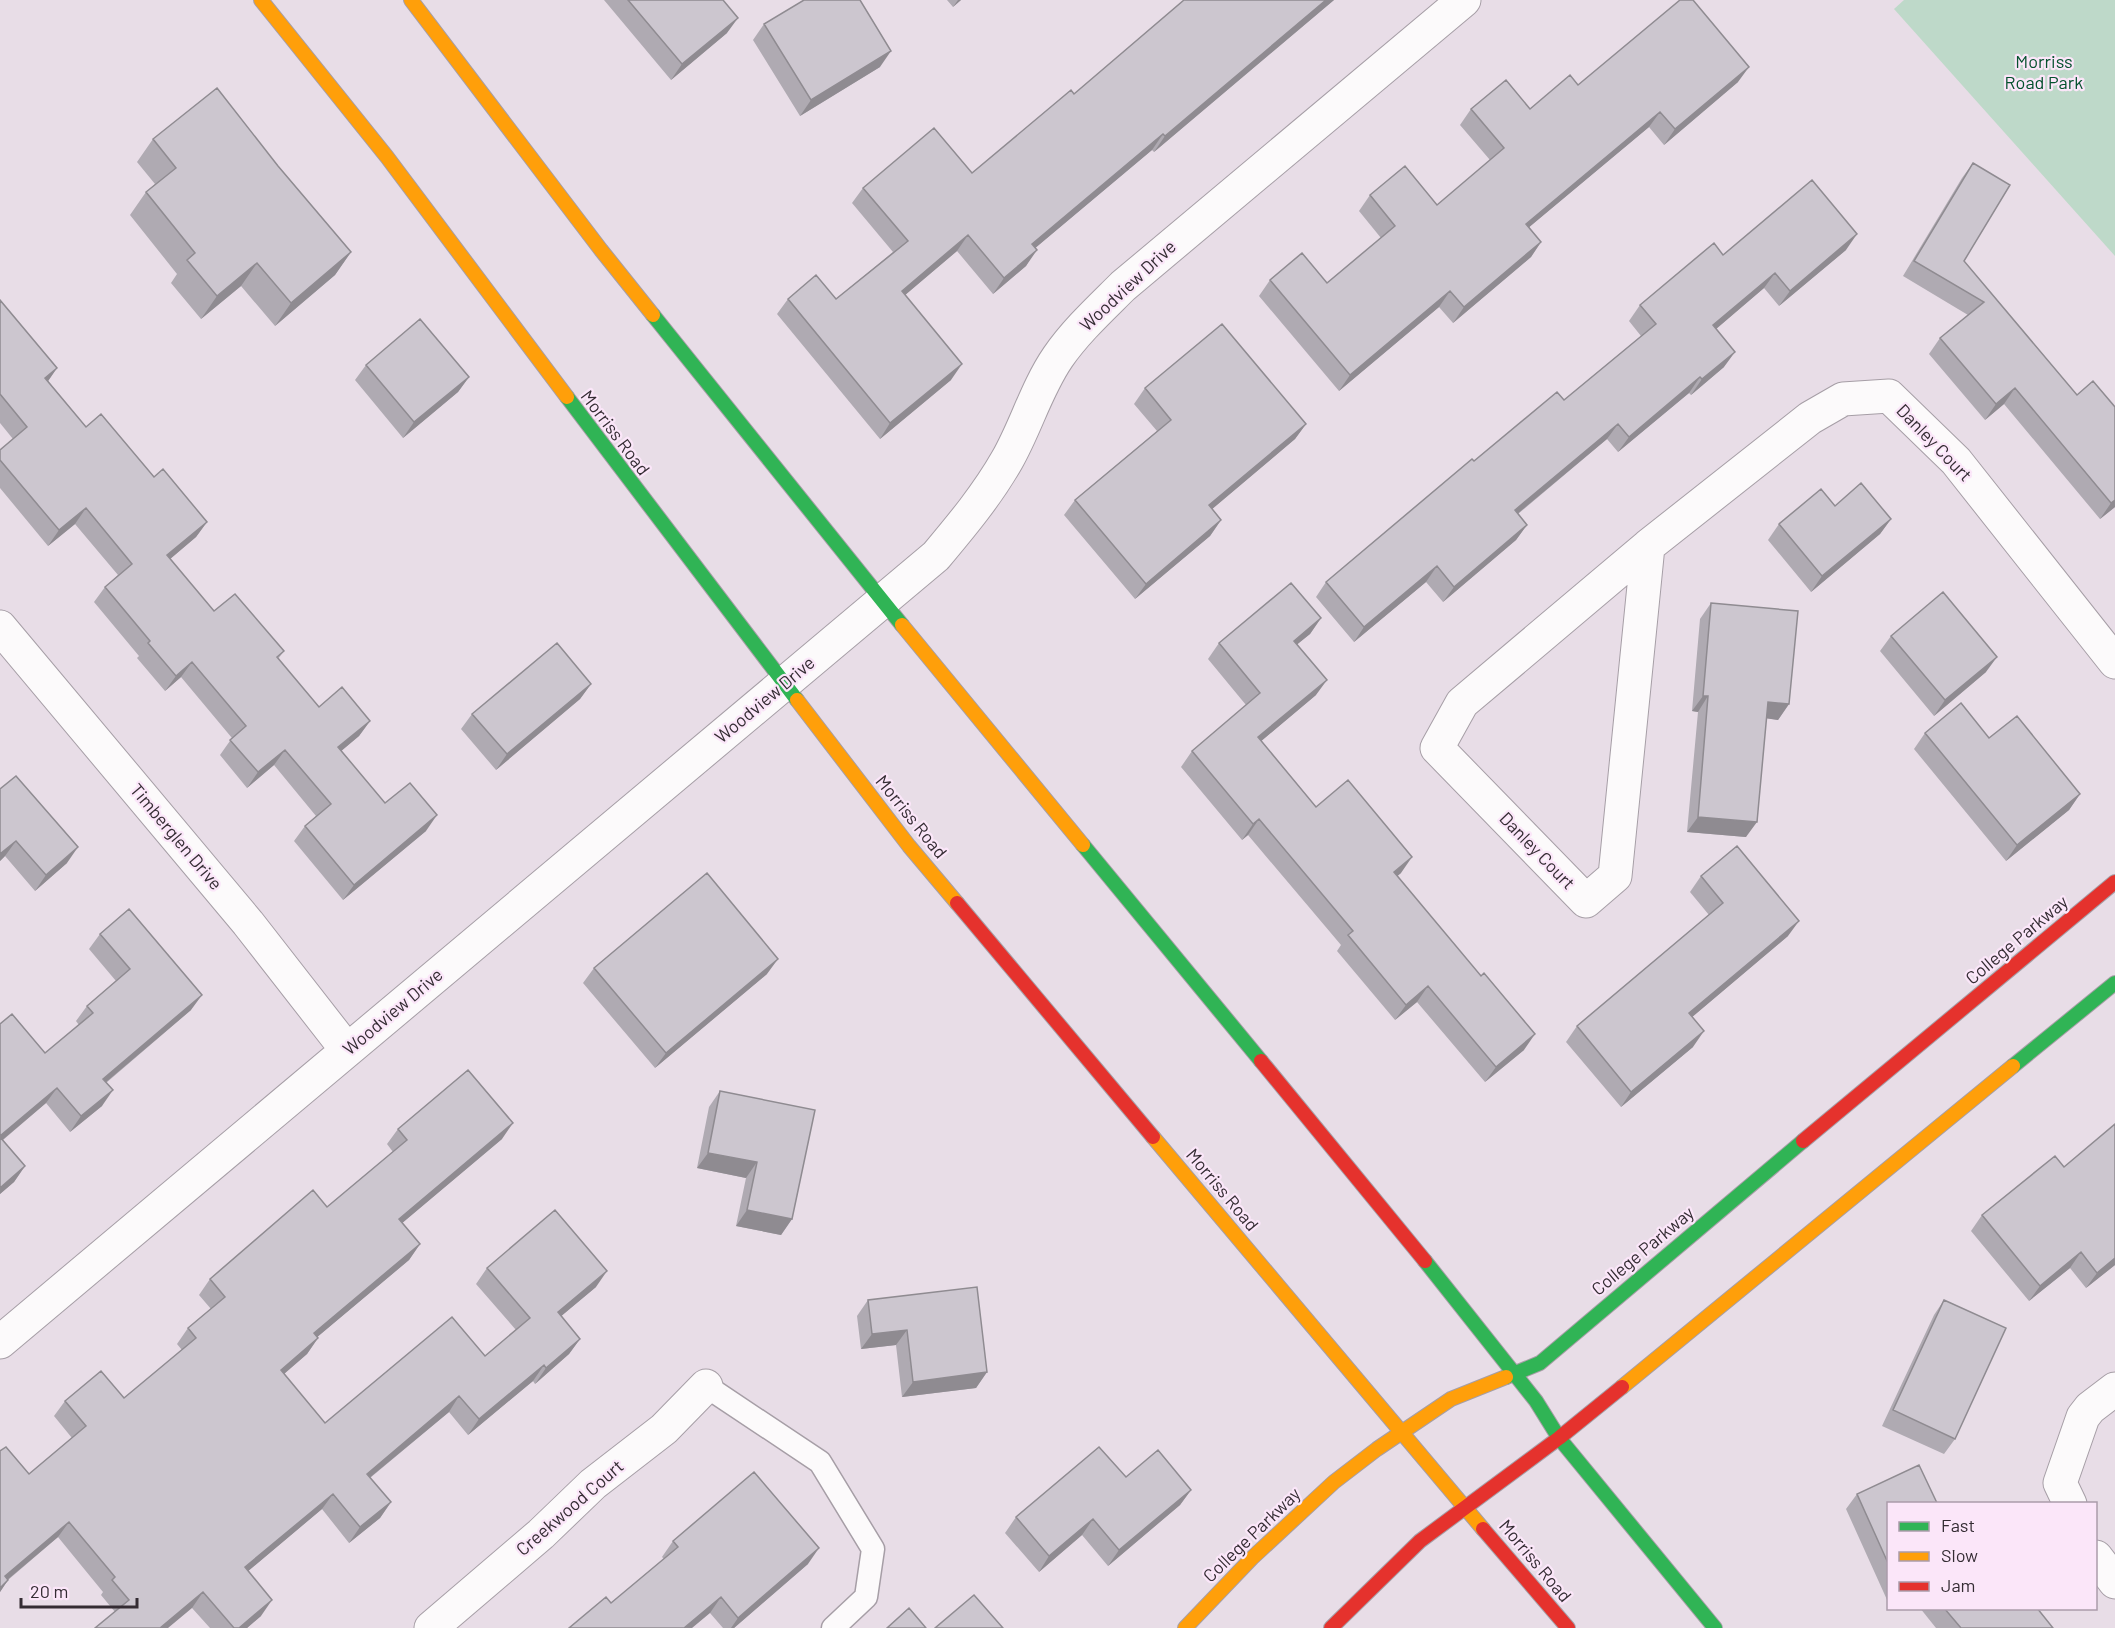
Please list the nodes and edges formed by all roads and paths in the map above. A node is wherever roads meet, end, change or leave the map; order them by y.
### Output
1 (261, 0) edge
2 (411, 0) edge
3 (1464, 0) edge
4 (1648, 546) junction
5 (882, 601) junction
6 (2, 632) edge
7 (2115, 662) edge
8 (783, 685) junction
9 (2115, 882) edge
10 (2115, 983) edge
11 (347, 1050) junction
12 (0, 1342) edge
13 (1515, 1372) junction
14 (706, 1386) joint
15 (2115, 1389) edge
16 (1401, 1433) junction
17 (1559, 1438) junction
18 (2070, 1502) edge
19 (1466, 1507) junction
20 (2097, 1558) edge
21 (2115, 1582) edge
22 (431, 1628) edge
23 (833, 1628) edge
24 (1185, 1628) edge
25 (1331, 1628) edge
26 (1568, 1628) edge
27 (1715, 1628) edge

1 - 8 main road, Morriss Road
2 - 5 main road
3 - 5 street, Woodview Drive
4 - 4 street, Danley Court
4 - 7 street, Danley Court
5 - 8 street, Woodview Drive
5 - 13 main road
6 - 11 street, Timberglen Drive
8 - 11 street, Woodview Drive
8 - 16 main road, Morriss Road
9 - 13 main road, College Parkway
10 - 17 main road
11 - 12 street, Woodview Drive
13 - 16 main road, College Parkway
13 - 17 main road
14 - 22 street, Creekwood Court
14 - 23 lane
15 - 18 street
16 - 19 main road, Morriss Road
16 - 24 main road, College Parkway
17 - 19 main road
17 - 27 main road
19 - 25 main road
19 - 26 main road, Morriss Road
20 - 21 street

